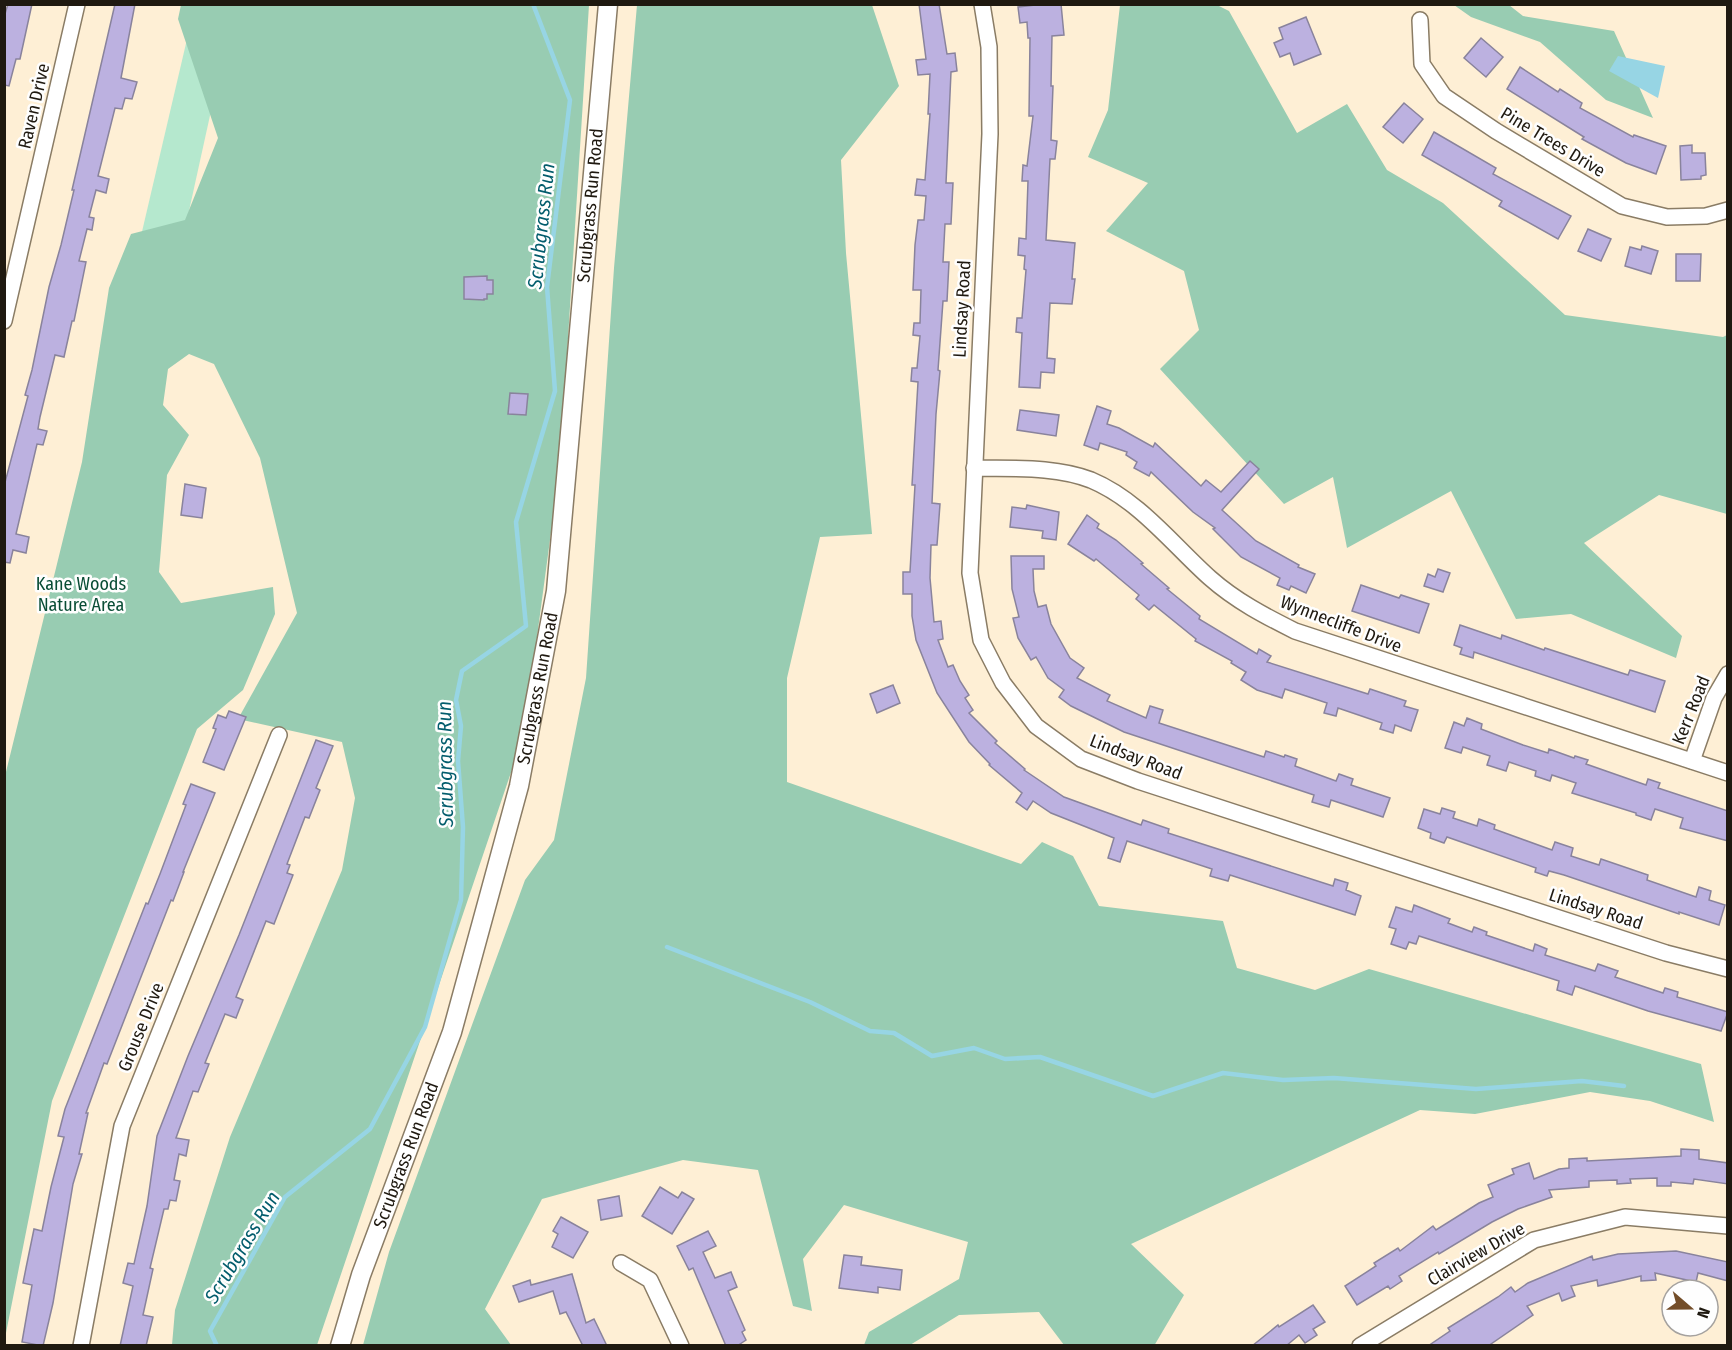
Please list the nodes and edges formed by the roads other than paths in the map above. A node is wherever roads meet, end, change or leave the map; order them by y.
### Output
1 (77, 4) edge
2 (608, 4) edge
3 (982, 4) edge
4 (1420, 20) dead end
5 (1728, 210) edge
6 (4, 321) edge
7 (974, 468) junction
8 (1728, 674) edge
9 (279, 735) dead end
10 (1692, 761) junction
11 (1728, 773) edge
12 (1728, 969) edge
13 (1728, 1226) edge
14 (621, 1263) dead end
15 (81, 1346) edge
16 (340, 1346) edge
17 (681, 1346) edge
18 (1360, 1346) edge

1 - 6 street, Raven Drive
2 - 16 street, Scrubgrass Run Road
3 - 7 street, Lindsay Road
4 - 5 street, Pine Trees Drive
7 - 10 street, Wynnecliffe Drive
7 - 12 street, Lindsay Road
8 - 10 street, Kerr Road
9 - 15 street, Grouse Drive
10 - 11 street, Wynnecliffe Drive
13 - 18 street, Clairview Drive
14 - 17 street

